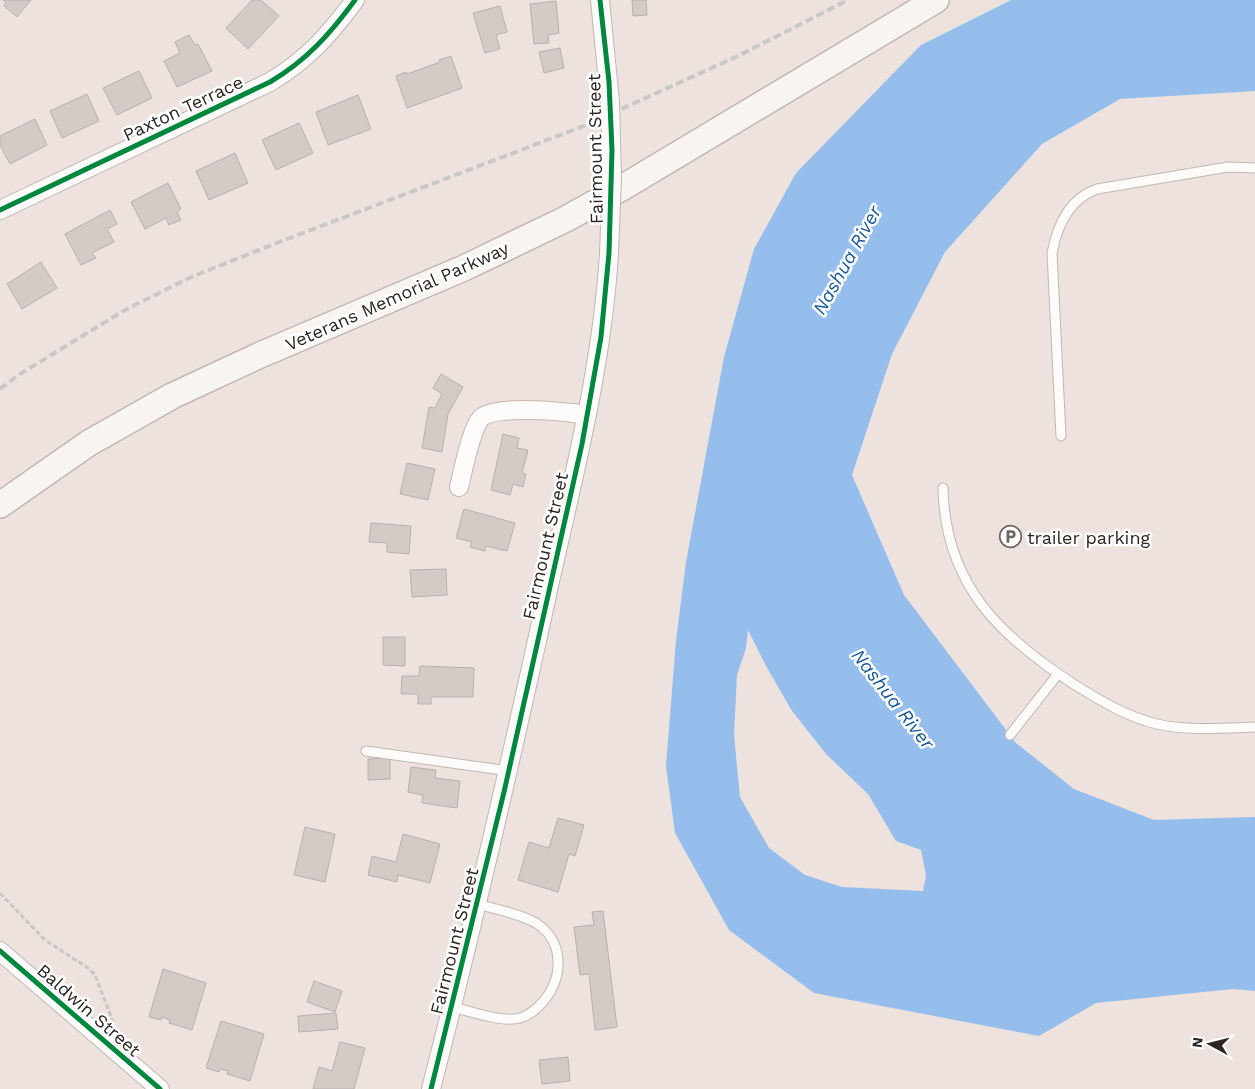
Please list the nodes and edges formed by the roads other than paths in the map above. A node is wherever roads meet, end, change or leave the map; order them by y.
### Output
1 (355, 0) edge
2 (600, 0) edge
3 (936, 0) edge
4 (1255, 168) edge
5 (0, 210) edge
6 (588, 415) junction
7 (1061, 436) dead end
8 (459, 487) dead end
9 (943, 488) dead end
10 (0, 505) edge
11 (1058, 674) junction
12 (1255, 726) edge
13 (1010, 735) dead end
14 (366, 751) dead end
15 (509, 771) junction
16 (477, 904) junction
17 (0, 952) edge
18 (452, 1007) junction
19 (160, 1089) edge
20 (431, 1089) edge

1 - 5 street, Paxton Terrace
2 - 6 street, Fairmount Street, bridge
3 - 10 main road, Veterans Memorial Parkway
4 - 7 lane
6 - 8 street
6 - 15 street, Fairmount Street
9 - 11 lane
11 - 12 lane
11 - 13 lane
14 - 15 lane
15 - 16 street, Fairmount Street
16 - 18 street, Fairmount Street
16 - 18 lane
17 - 19 street, Baldwin Street
18 - 20 street, Fairmount Street

